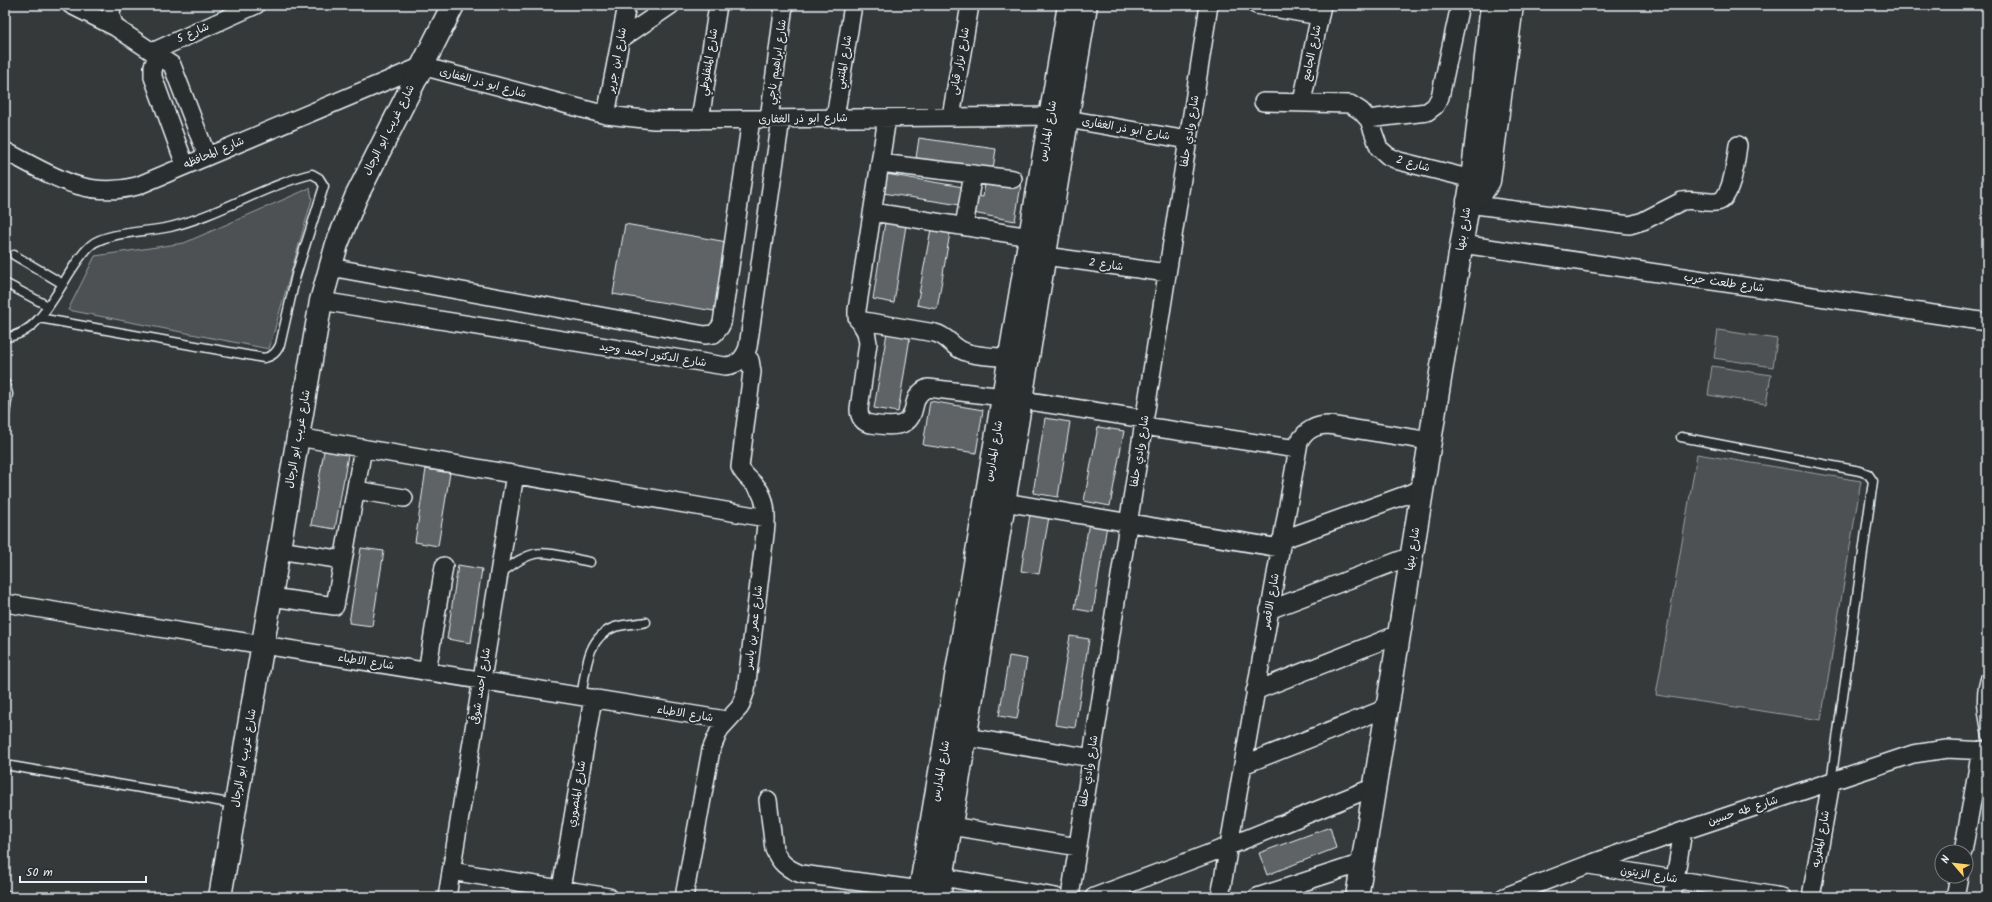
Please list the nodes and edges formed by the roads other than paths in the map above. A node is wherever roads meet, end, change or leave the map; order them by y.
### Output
1 (72, 5) edge
2 (112, 5) edge
3 (256, 5) edge
4 (627, 5) edge
5 (671, 5) edge
6 (718, 5) edge
7 (784, 5) edge
8 (852, 5) edge
9 (970, 5) edge
10 (1069, 5) edge
11 (1086, 5) edge
12 (1209, 5) edge
13 (1256, 5) edge
14 (1460, 5) edge
15 (1492, 5) edge
16 (1512, 5) edge
17 (450, 6) edge
18 (1321, 10) edge
19 (115, 27) junction
20 (621, 39) junction
21 (155, 54) junction
22 (422, 66) junction
23 (1263, 102) dead end
24 (1302, 102) junction
25 (606, 115) junction
26 (951, 117) junction
27 (835, 118) junction
28 (887, 118) junction
29 (1059, 118) junction
30 (751, 119) junction
31 (775, 119) junction
32 (1368, 119) junction
33 (700, 120) junction
34 (1188, 140) junction
35 (1738, 145) dead end
36 (5, 151) edge
37 (207, 156) junction
38 (880, 163) junction
39 (185, 165) junction
40 (973, 174) junction
41 (1013, 179) dead end
42 (1472, 179) junction
43 (1468, 203) junction
44 (873, 212) junction
45 (964, 226) junction
46 (1030, 237) junction
47 (1462, 244) junction
48 (14, 256) dead end
49 (1045, 256) junction
50 (330, 268) junction
51 (1167, 273) junction
52 (5, 283) edge
53 (63, 284) junction
54 (321, 301) junction
55 (48, 306) junction
56 (39, 318) junction
57 (858, 320) junction
58 (1987, 322) edge
59 (5, 337) edge
60 (746, 355) junction
61 (1010, 358) junction
62 (5, 383) edge
63 (1012, 399) junction
64 (5, 414) edge
65 (1144, 423) junction
66 (298, 437) junction
67 (1681, 438) dead end
68 (1430, 441) junction
69 (363, 448) junction
70 (1297, 449) junction
71 (515, 474) junction
72 (1422, 489) junction
73 (356, 490) junction
74 (404, 498) dead end
75 (1004, 502) junction
76 (766, 518) junction
77 (1128, 523) junction
78 (1280, 544) junction
79 (279, 550) junction
80 (1412, 556) junction
81 (343, 560) junction
82 (590, 562) dead end
83 (444, 566) dead end
84 (498, 575) junction
85 (271, 597) junction
86 (5, 603) edge
87 (1269, 610) junction
88 (646, 622) dead end
89 (1399, 634) junction
90 (263, 645) junction
91 (427, 672) junction
92 (1987, 673) edge
93 (481, 680) junction
94 (1256, 691) junction
95 (587, 698) junction
96 (1387, 708) junction
97 (726, 720) junction
98 (966, 737) junction
99 (1985, 746) edge
100 (1092, 758) junction
101 (5, 765) edge
102 (1243, 765) junction
103 (1831, 782) junction
104 (1374, 787) junction
105 (768, 800) dead end
106 (236, 804) junction
107 (951, 826) junction
108 (1683, 831) junction
109 (1965, 844) edge
110 (1229, 846) junction
111 (1078, 847) junction
112 (1362, 863) junction
113 (1587, 865) junction
114 (451, 871) junction
115 (1674, 879) junction
116 (1957, 884) edge
117 (561, 889) junction
118 (930, 890) edge
119 (5, 894) edge
120 (1512, 896) edge
121 (7, 897) edge
122 (220, 897) edge
123 (446, 897) edge
124 (609, 897) edge
125 (684, 897) edge
126 (1056, 897) edge
127 (1070, 897) edge
128 (1094, 897) edge
129 (1220, 897) edge
130 (1257, 897) edge
131 (1357, 897) edge
132 (1672, 897) edge
133 (1782, 897) edge
134 (1812, 897) edge
135 (1955, 897) edge

1 - 19 street
2 - 19 street
3 - 21 street, شارع 5
4 - 20 street, شارع ابن جرير
5 - 20 street
6 - 33 street, شارع المنفلوطي
7 - 31 street, شارع ابراهيم ناجي
8 - 27 street, شارع المتنبي
9 - 26 street, شارع نزار قبانى
10 - 29 main road, شارع المدارس
11 - 29 main road, شارع المدارس
12 - 34 street, شارع وادي حلفا
13 - 18 street
14 - 32 street
15 - 42 main road, شارع بنها
16 - 43 main road, شارع بنها
17 - 22 main road, شارع غريب ابو الرجال
18 - 24 street, شارع الجامع
19 - 21 street
20 - 25 street, شارع ابن جرير
21 - 37 street
21 - 39 street
22 - 25 street, شارع ابو ذر الغفارى
22 - 37 street, شارع المحافظه
22 - 50 main road, شارع غريب ابو الرجال
23 - 24 street, شارع 2
24 - 32 street, شارع 2
25 - 33 street, شارع ابو ذر الغفارى
26 - 28 street, شارع ابو ذر الغفارى
26 - 29 street, شارع ابو ذر الغفارى
27 - 28 street, شارع ابو ذر الغفارى
27 - 31 street, شارع ابو ذر الغفارى
28 - 38 street
29 - 34 street, شارع ابو ذر الغفارى
29 - 46 main road, شارع المدارس
29 - 49 main road, شارع المدارس
30 - 31 street, شارع ابو ذر الغفارى
30 - 33 street, شارع ابو ذر الغفارى
30 - 50 street
31 - 60 street
32 - 42 street, شارع 2
34 - 51 street, شارع وادي حلفا
35 - 43 street
36 - 39 street, شارع المحافظه
37 - 39 street, شارع المحافظه
38 - 40 street
38 - 44 street
40 - 41 street
40 - 45 street
42 - 43 main road, شارع بنها
43 - 47 main road, شارع بنها
44 - 45 street
44 - 57 street
45 - 46 street
46 - 61 main road, شارع المدارس
47 - 58 street, شارع طلعت حرب
47 - 68 main road, شارع بنها
48 - 53 lane
49 - 51 street, شارع 2
49 - 63 main road, شارع المدارس
50 - 54 main road, شارع غريب ابو الرجال
51 - 65 street, شارع وادي حلفا
52 - 55 lane
53 - 55 lane
53 - 56 lane
54 - 60 street, شارع الدكتور احمد وحيد
54 - 66 main road, شارع غريب ابو الرجال
55 - 56 lane
56 - 59 lane
57 - 61 street
57 - 63 street
60 - 76 street, شارع عمر بن ياسر
61 - 63 main road, شارع المدارس
62 - 64 lane
63 - 65 street
63 - 75 main road, شارع المدارس
63 - 118 main road, شارع المدارس
65 - 70 street
65 - 77 street, شارع وادي حلفا
66 - 69 street
66 - 79 main road, شارع غريب ابو الرجال
67 - 103 lane
68 - 70 street, شارع الاقصر
68 - 72 main road, شارع بنها
69 - 71 street
69 - 73 street
70 - 78 street, شارع الاقصر
71 - 76 street
71 - 84 street, شارع احمد شوقى
72 - 78 street
72 - 80 main road, شارع بنها
73 - 74 street
73 - 81 street
75 - 77 street
75 - 98 main road, شارع المدارس
76 - 97 street, شارع عمر بن ياسر
77 - 78 street
77 - 100 street, شارع وادي حلفا
78 - 87 street, شارع الاقصر
79 - 81 street
79 - 85 main road, شارع غريب ابو الرجال
80 - 87 street
80 - 89 main road, شارع بنها
81 - 85 street
82 - 84 lane
83 - 91 street
84 - 93 street, شارع احمد شوقى
85 - 90 main road, شارع غريب ابو الرجال
86 - 90 street, شارع الاطباء
87 - 94 street, شارع الاقصر
88 - 95 lane
89 - 94 street
89 - 96 main road, شارع بنها
90 - 91 street, شارع الاطباء
90 - 106 main road, شارع غريب ابو الرجال
91 - 93 street, شارع الاطباء
92 - 99 lane
93 - 95 street, شارع الاطباء
93 - 114 street, شارع احمد شوقى
94 - 102 street, شارع الاقصر
95 - 97 street, شارع الاطباء
95 - 117 street, شارع المنصوري
96 - 102 street
96 - 104 main road, شارع بنها
97 - 125 street, شارع عمر بن ياسر
98 - 100 street
98 - 107 main road, شارع المدارس
99 - 103 street, شارع طه حسين
99 - 109 street
100 - 111 street, شارع وادي حلفا
101 - 106 lane
102 - 110 street, شارع الاقصر
103 - 108 street, شارع طه حسين
103 - 134 street, شارع المطريه
104 - 110 street
104 - 112 main road, شارع بنها
105 - 118 street
106 - 122 main road, شارع غريب ابو الرجال
107 - 111 street
107 - 118 main road, شارع المدارس
108 - 113 street, شارع طه حسين
108 - 115 street
110 - 128 street
110 - 129 street, شارع الاقصر
111 - 127 street, شارع وادي حلفا
112 - 130 street
112 - 131 main road, شارع بنها
113 - 115 street, شارع الزيتون
113 - 120 street, شارع طه حسين
114 - 117 street
114 - 123 street, شارع احمد شوقى
115 - 132 street
115 - 133 street, شارع الزيتون
116 - 135 street
117 - 124 street
118 - 126 street
119 - 121 lane

